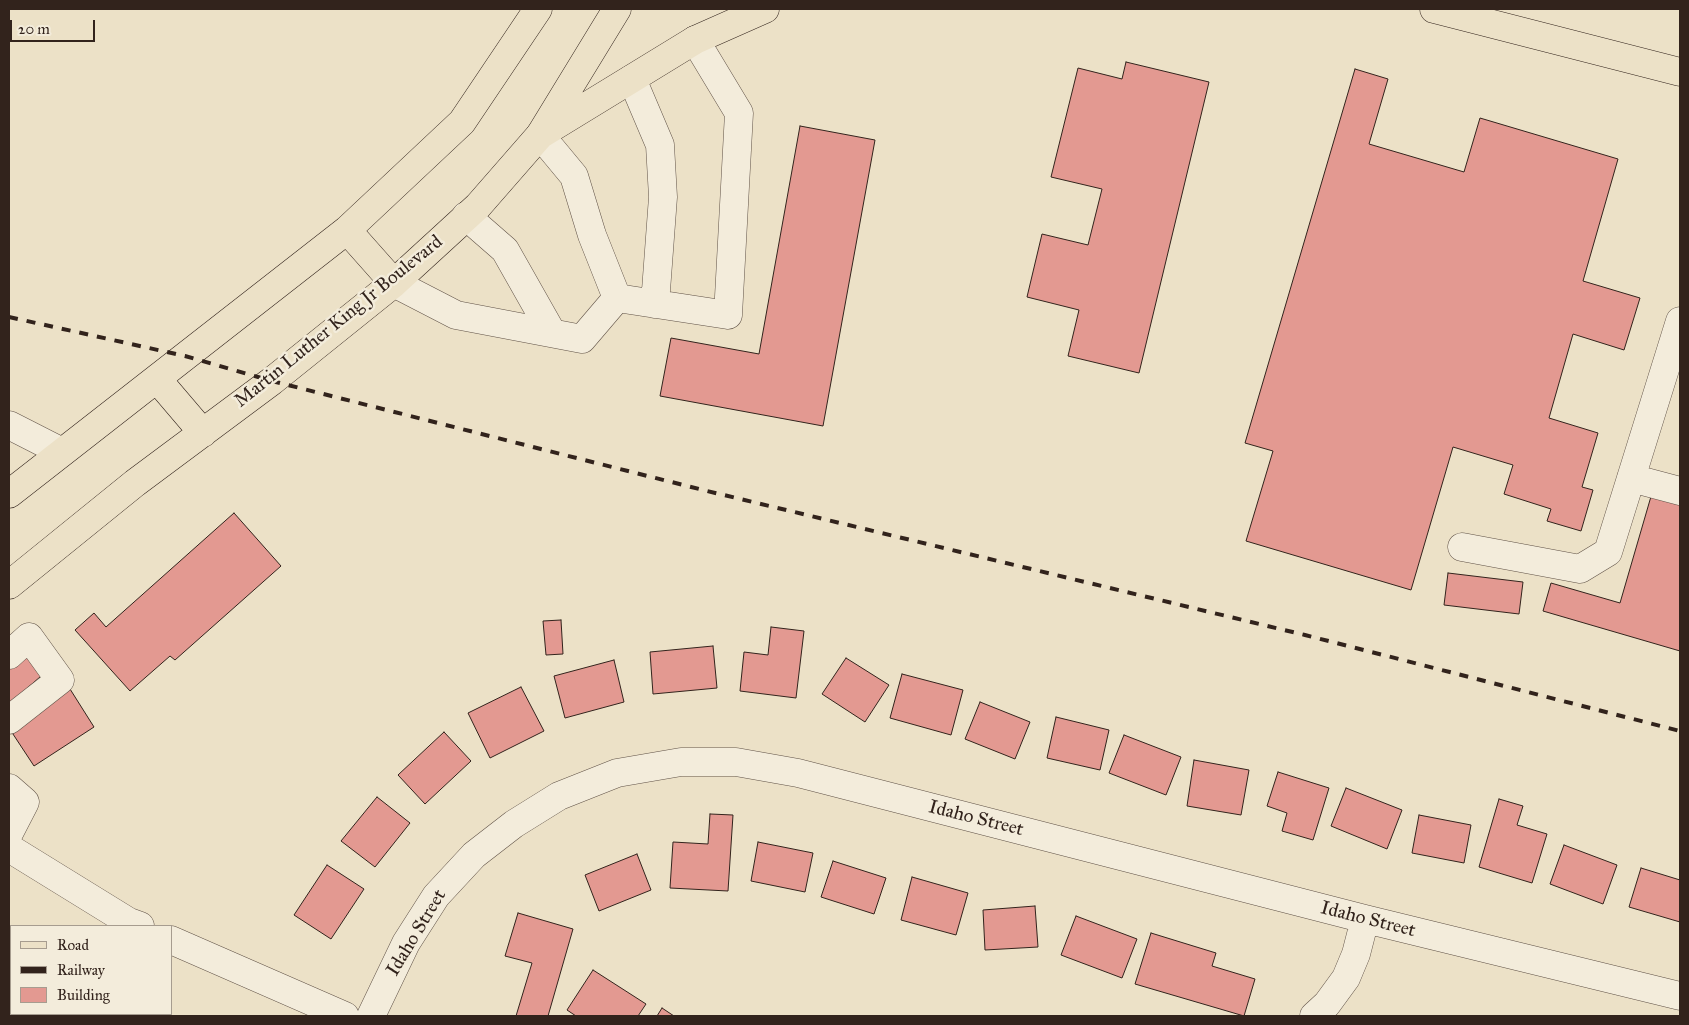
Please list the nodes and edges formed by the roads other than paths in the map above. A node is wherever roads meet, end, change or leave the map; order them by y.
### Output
1 (538, 9) edge
2 (616, 9) edge
3 (765, 9) edge
4 (1434, 9) edge
5 (695, 40) junction
6 (1680, 72) edge
7 (632, 80) junction
8 (540, 135) junction
9 (466, 216) junction
10 (347, 230) junction
11 (394, 283) junction
12 (617, 298) junction
13 (655, 304) junction
14 (1680, 321) edge
15 (552, 333) junction
16 (157, 380) junction
17 (9, 424) edge
18 (203, 432) junction
19 (62, 452) junction
20 (1631, 478) junction
21 (1680, 490) edge
22 (9, 494) edge
23 (1462, 547) dead end
24 (9, 585) edge
25 (11, 647) edge
26 (9, 720) edge
27 (9, 788) edge
28 (9, 832) edge
29 (9, 848) edge
30 (1365, 919) junction
31 (138, 925) edge
32 (172, 940) edge
33 (1680, 996) edge
34 (345, 1016) edge
35 (371, 1016) edge
36 (1314, 1016) edge

1 - 10 main road
2 - 8 main road, Martin Luther King Jr Boulevard
3 - 5 main road
4 - 6 main road
5 - 7 main road
5 - 13 street
7 - 8 main road
7 - 13 street
8 - 9 main road, Martin Luther King Jr Boulevard
8 - 12 street
9 - 11 main road, Martin Luther King Jr Boulevard
9 - 15 street
10 - 11 main road
10 - 16 main road
11 - 15 street
11 - 18 main road, Martin Luther King Jr Boulevard
12 - 13 street
12 - 15 street
14 - 20 street
16 - 18 main road
16 - 19 main road
17 - 19 street
18 - 24 main road, Martin Luther King Jr Boulevard
19 - 22 main road
20 - 21 street
20 - 23 street
25 - 26 street
27 - 28 street
29 - 31 street
30 - 33 street, Idaho Street
30 - 35 street, Idaho Street
30 - 36 street
32 - 34 street

